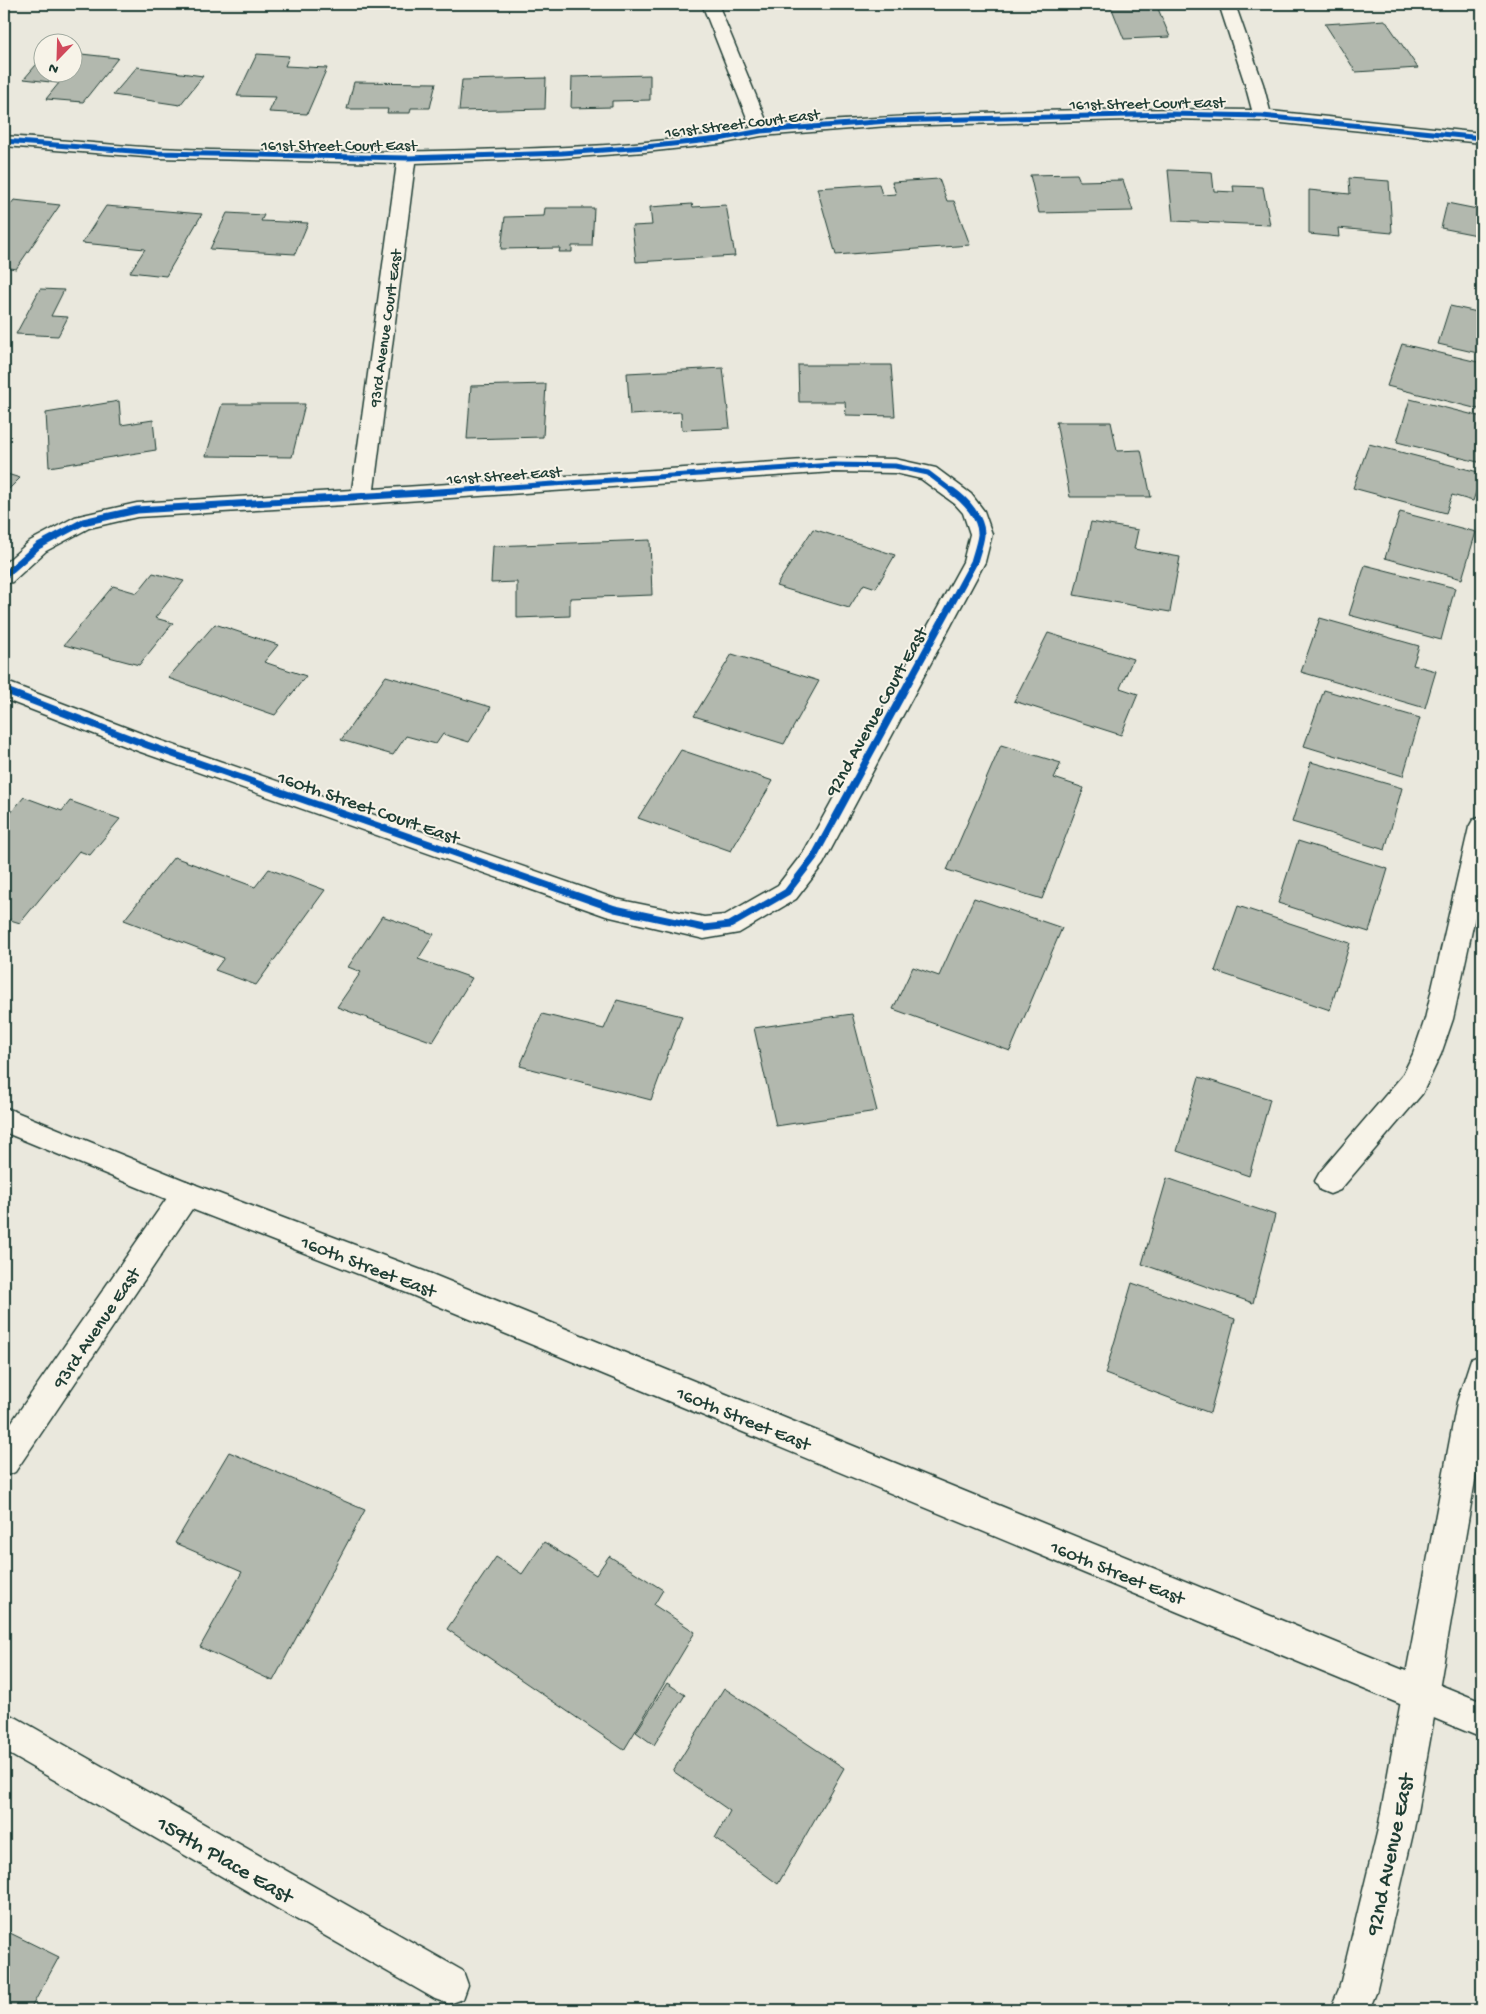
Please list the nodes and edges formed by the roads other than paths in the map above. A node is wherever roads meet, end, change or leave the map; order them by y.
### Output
1 (710, 4) edge
2 (1227, 4) edge
3 (1262, 116) junction
4 (761, 131) junction
5 (1482, 138) edge
6 (4, 141) edge
7 (407, 158) junction
8 (948, 487) joint
9 (362, 497) junction
10 (4, 576) edge
11 (4, 690) edge
12 (1482, 827) edge
13 (730, 925) joint
14 (4, 1119) edge
15 (1330, 1181) dead end
16 (186, 1194) junction
17 (1482, 1370) edge
18 (4, 1461) edge
19 (1420, 1695) junction
20 (1482, 1720) edge
21 (4, 1731) edge
22 (449, 1985) dead end
23 (1349, 2010) edge

1 - 4 street
2 - 3 street
3 - 4 street, 161st Street Court East
3 - 5 street, 161st Street Court East
4 - 7 street, 161st Street Court East
6 - 7 street, 161st Street Court East
7 - 9 street, 93rd Avenue Court East
8 - 9 street, 161st Street East
8 - 13 street, 92nd Avenue Court East
9 - 10 street, 161st Street East
11 - 13 street, 160th Street Court East
12 - 15 street
14 - 16 street, 160th Street East
16 - 18 street, 93rd Avenue East
16 - 19 street, 160th Street East
17 - 19 street, 92nd Avenue East
19 - 20 street, 160th Street East
19 - 23 street, 92nd Avenue East
21 - 22 street, 159th Place East

